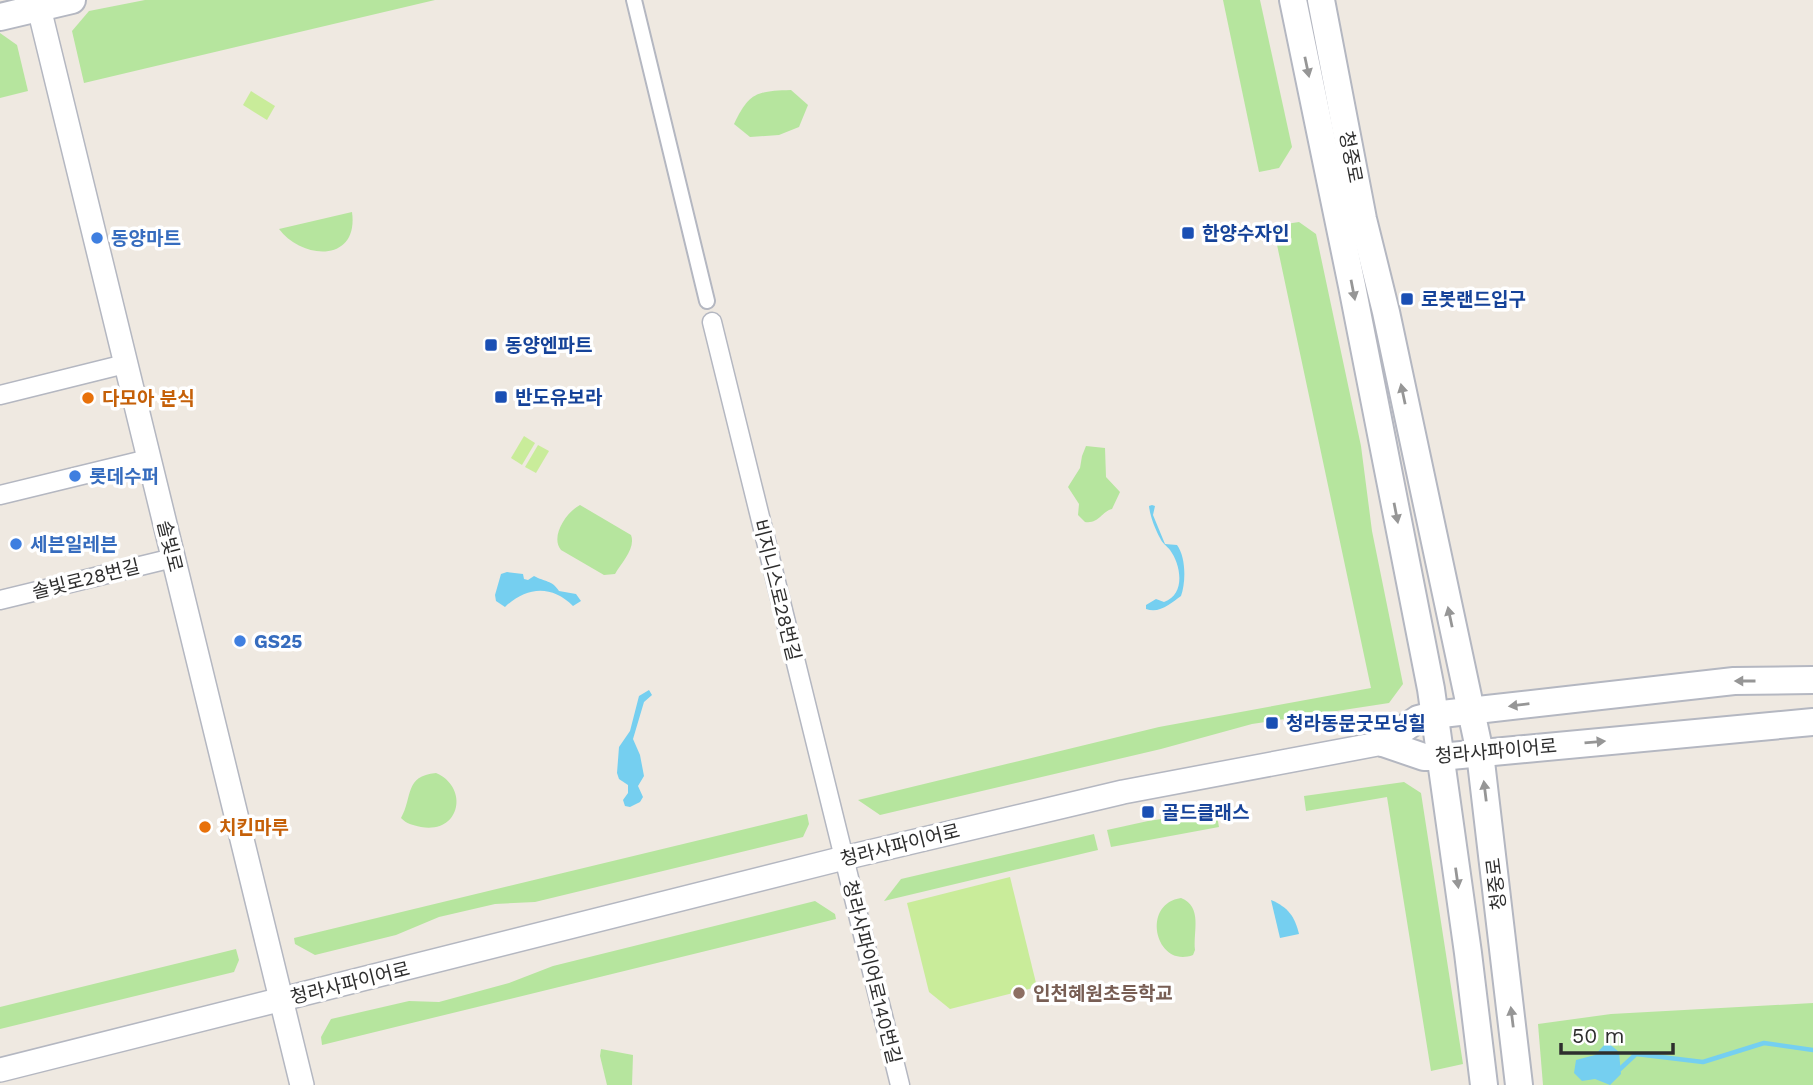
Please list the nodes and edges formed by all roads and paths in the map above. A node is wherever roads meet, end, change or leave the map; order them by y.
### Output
1 (72, 0) edge
2 (634, 0) edge
3 (1293, 0) edge
4 (1321, 0) edge
5 (39, 8) junction
6 (0, 17) edge
7 (707, 301) dead end
8 (712, 322) dead end
9 (125, 364) junction
10 (0, 395) edge
11 (148, 459) junction
12 (0, 495) edge
13 (173, 558) junction
14 (0, 600) edge
15 (1813, 680) edge
16 (1470, 711) junction
17 (1433, 715) junction
18 (1813, 722) edge
19 (1383, 743) junction
20 (1480, 753) junction
21 (1440, 757) junction
22 (844, 858) junction
23 (280, 1000) junction
24 (0, 1070) edge
25 (302, 1085) edge
26 (900, 1085) edge
27 (1484, 1085) edge
28 (1519, 1085) edge

1 - 5 main road
2 - 7 street
3 -> 17 main road, 청중로
16 -> 4 main road, 청중로
5 - 6 main road
5 - 9 street, 솔빛로
8 - 22 street, 비지니스로28번길
9 - 10 street
9 - 11 street, 솔빛로
11 - 12 street
11 - 13 street, 솔빛로
13 - 14 street, 솔빛로28번길
13 - 23 street, 솔빛로
15 -> 16 main road
16 - 17 main road
16 - 20 main road, 청중로
17 - 19 main road
17 - 21 main road, 청중로
20 -> 18 main road, 청라사파이어로
19 - 21 main road, 청라사파이어로
19 - 22 street, 청라사파이어로
20 - 21 main road, 청라사파이어로
28 -> 20 main road, 청중로
21 -> 27 main road, 청중로
22 - 23 street, 청라사파이어로
22 - 26 street, 청라사파이어로140번길
23 - 24 street, 청라사파이어로
23 - 25 street, 솔빛로

